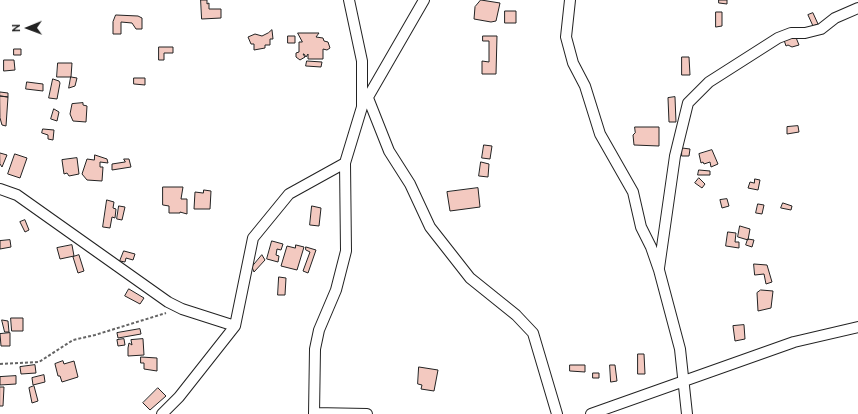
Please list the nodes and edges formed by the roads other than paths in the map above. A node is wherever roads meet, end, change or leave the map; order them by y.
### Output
1 (349, 0) edge
2 (424, 0) edge
3 (570, 0) edge
4 (858, 8) edge
5 (368, 98) junction
6 (362, 107) junction
7 (345, 163) junction
8 (0, 188) edge
9 (659, 270) junction
10 (235, 326) junction
11 (858, 327) edge
12 (684, 382) junction
13 (314, 413) edge
14 (162, 414) edge
15 (367, 414) edge
16 (557, 414) edge
17 (591, 414) edge
18 (688, 414) edge

1 - 6 street
2 - 5 street
3 - 9 street
4 - 9 street
5 - 6 street
5 - 16 street
6 - 7 street
7 - 10 street
7 - 13 street
8 - 10 street
9 - 12 street
10 - 14 street
11 - 12 street
12 - 17 street
12 - 18 street
13 - 15 street

